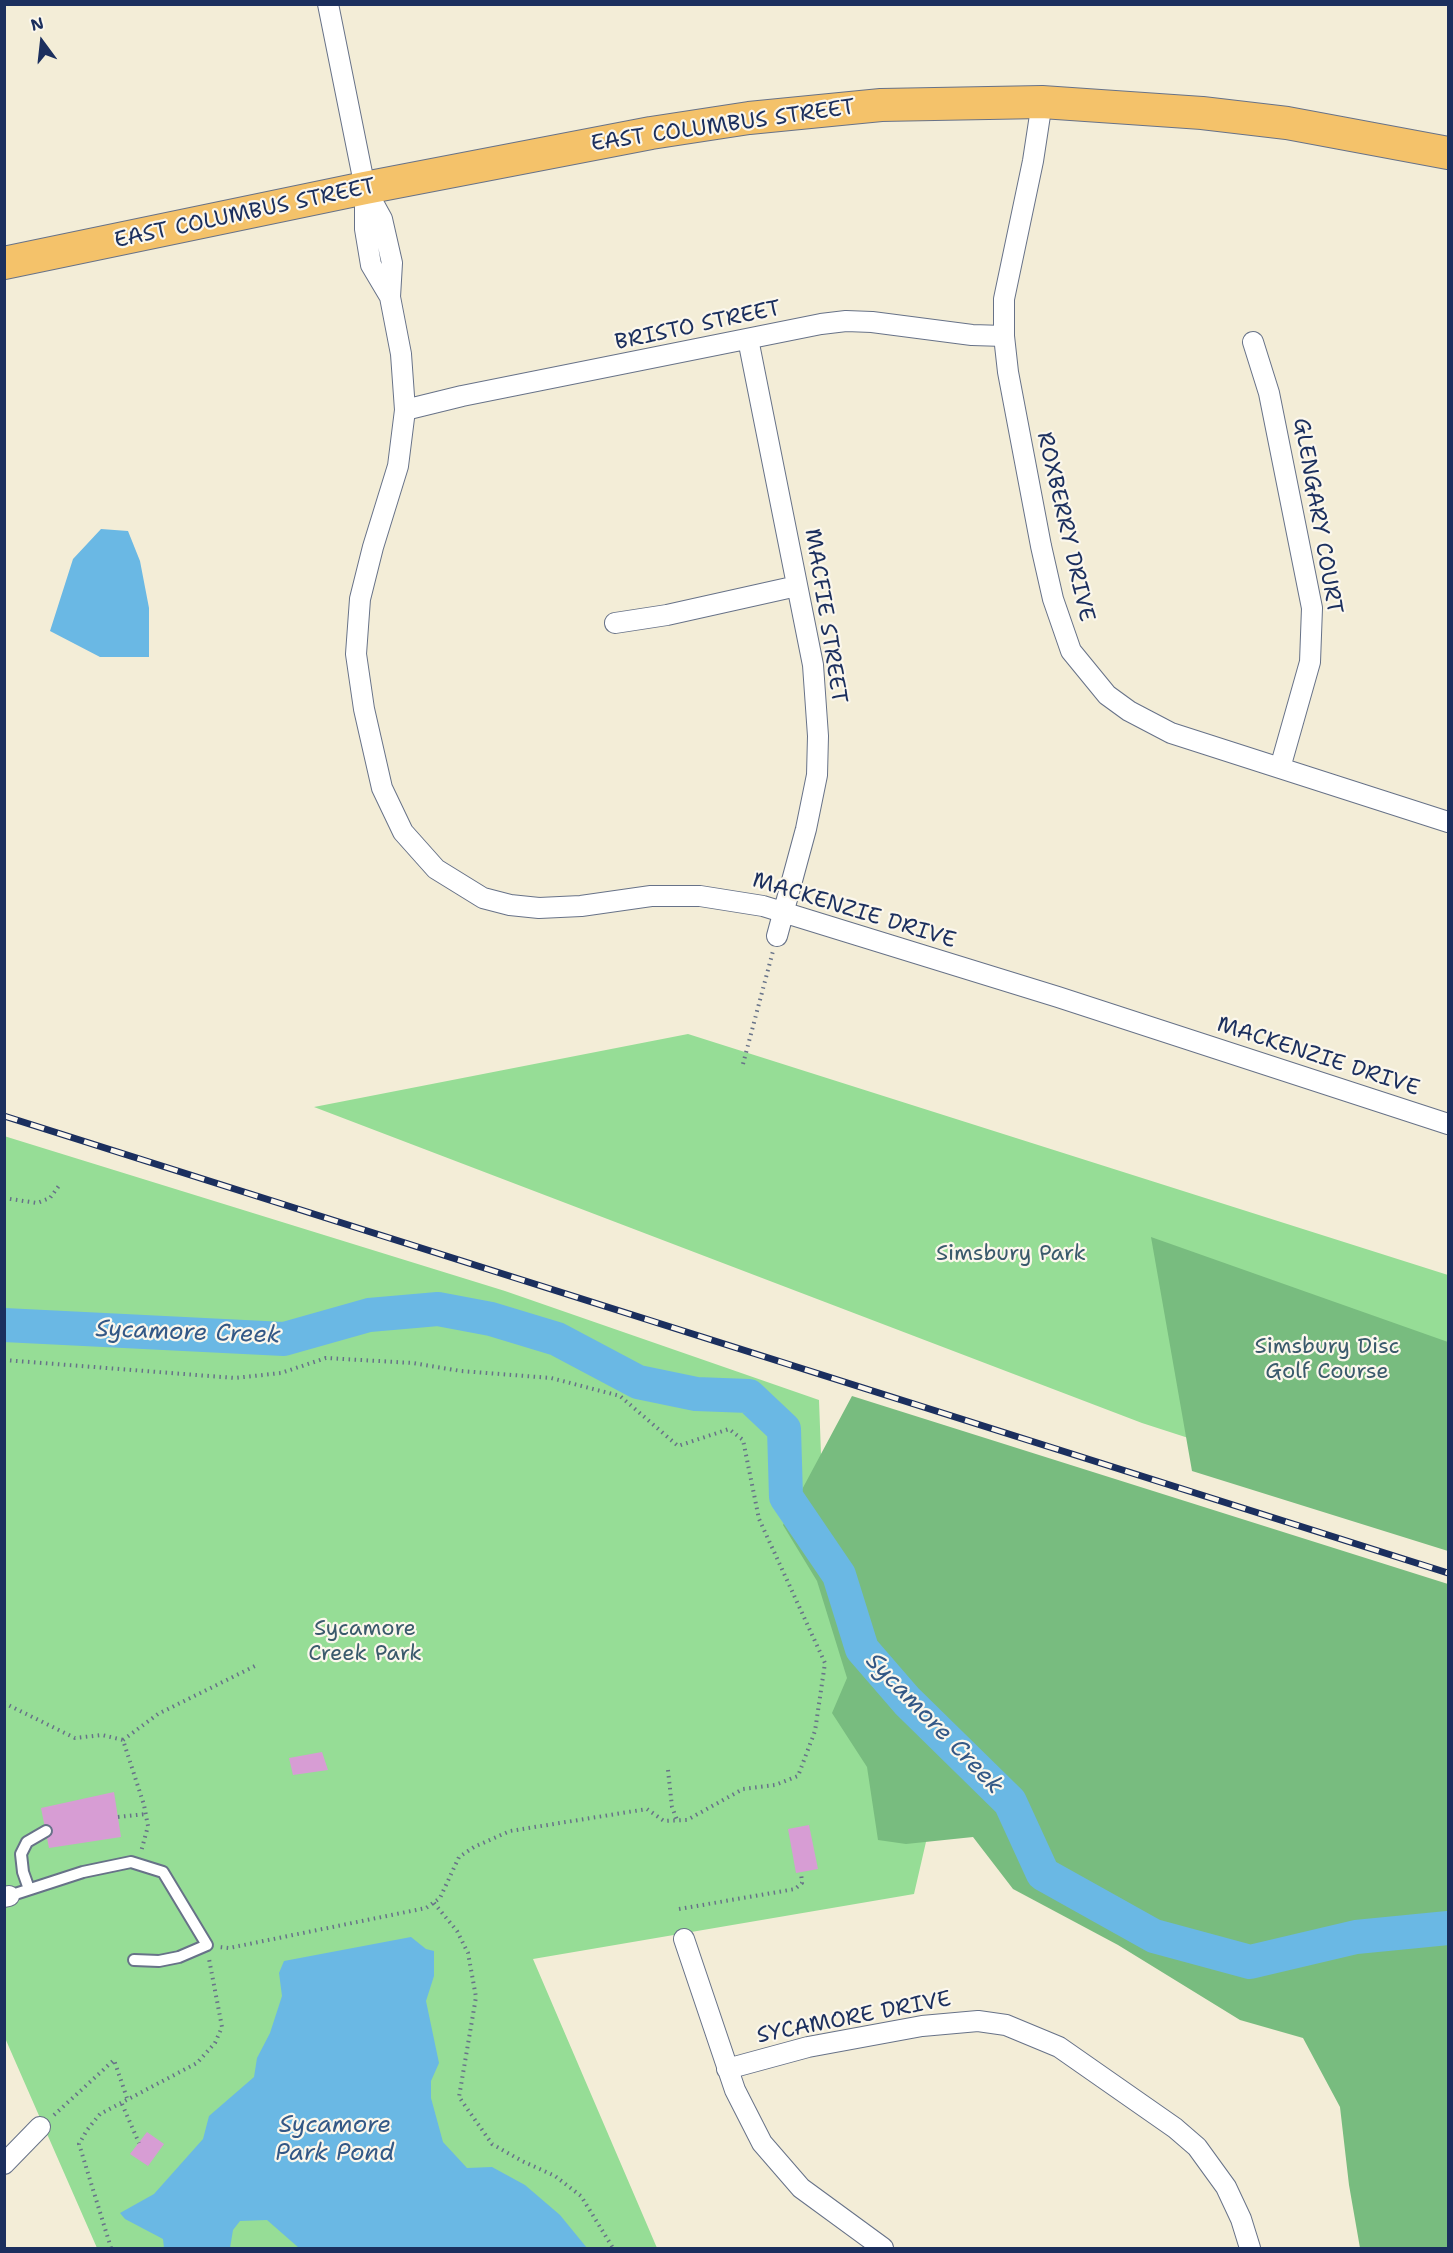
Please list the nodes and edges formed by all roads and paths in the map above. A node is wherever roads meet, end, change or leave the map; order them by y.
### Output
1 (328, 4) edge
2 (1042, 102) junction
3 (1449, 153) edge
4 (365, 188) junction
5 (4, 263) edge
6 (1004, 336) junction
7 (748, 339) junction
8 (1253, 342) dead end
9 (405, 410) junction
10 (797, 586) junction
11 (615, 623) dead end
12 (1280, 768) junction
13 (1449, 822) edge
14 (784, 912) junction
15 (777, 936) joint
16 (743, 1064) dead end
17 (1449, 1124) edge
18 (61, 1183) dead end
19 (4, 1198) edge
20 (4, 1360) edge
21 (257, 1665) dead end
22 (4, 1703) edge
23 (123, 1740) junction
24 (668, 1770) dead end
25 (146, 1814) junction
26 (118, 1817) dead end
27 (677, 1820) junction
28 (45, 1831) dead end
29 (138, 1864) junction
30 (801, 1872) dead end
31 (29, 1889) junction
32 (7, 1896) edge
33 (434, 1903) junction
34 (679, 1909) dead end
35 (684, 1939) dead end
36 (207, 1945) junction
37 (134, 1960) dead end
38 (727, 2069) junction
39 (128, 2101) junction
40 (122, 2104) junction
41 (40, 2127) joint
42 (139, 2143) dead end
43 (4, 2164) edge
44 (876, 2246) edge
45 (111, 2248) edge
46 (613, 2248) edge
47 (1250, 2248) edge

1 - 4 street, MACKENZIE DRIVE
2 - 3 main road, EAST COLUMBUS STREET
2 - 4 main road, EAST COLUMBUS STREET
2 - 6 street, ROXBERRY DRIVE
4 - 5 main road, EAST COLUMBUS STREET
4 - 9 street, MACKENZIE DRIVE
6 - 7 street, BRISTO STREET
6 - 12 street, ROXBERRY DRIVE
7 - 9 street, BRISTO STREET
7 - 10 street, MACFIE STREET
8 - 12 street, GLENGARY COURT
9 - 14 street, MACKENZIE DRIVE
10 - 11 street
10 - 14 street, MACFIE STREET
12 - 13 street, ROXBERRY DRIVE
14 - 15 street, MACFIE STREET
14 - 17 street, MACKENZIE DRIVE
15 - 16 path
18 - 19 path
20 - 27 path
21 - 23 path
22 - 23 path
23 - 25 path
24 - 27 path
25 - 26 path
25 - 29 path
27 - 33 path
28 - 31 lane
29 - 31 lane
29 - 36 lane
30 - 34 path
31 - 32 lane
33 - 36 path
33 - 46 path
35 - 38 street
36 - 37 lane
36 - 39 path
38 - 44 street
38 - 47 street, SYCAMORE DRIVE
39 - 40 path
39 - 41 path
40 - 42 path
40 - 45 path
41 - 43 street

